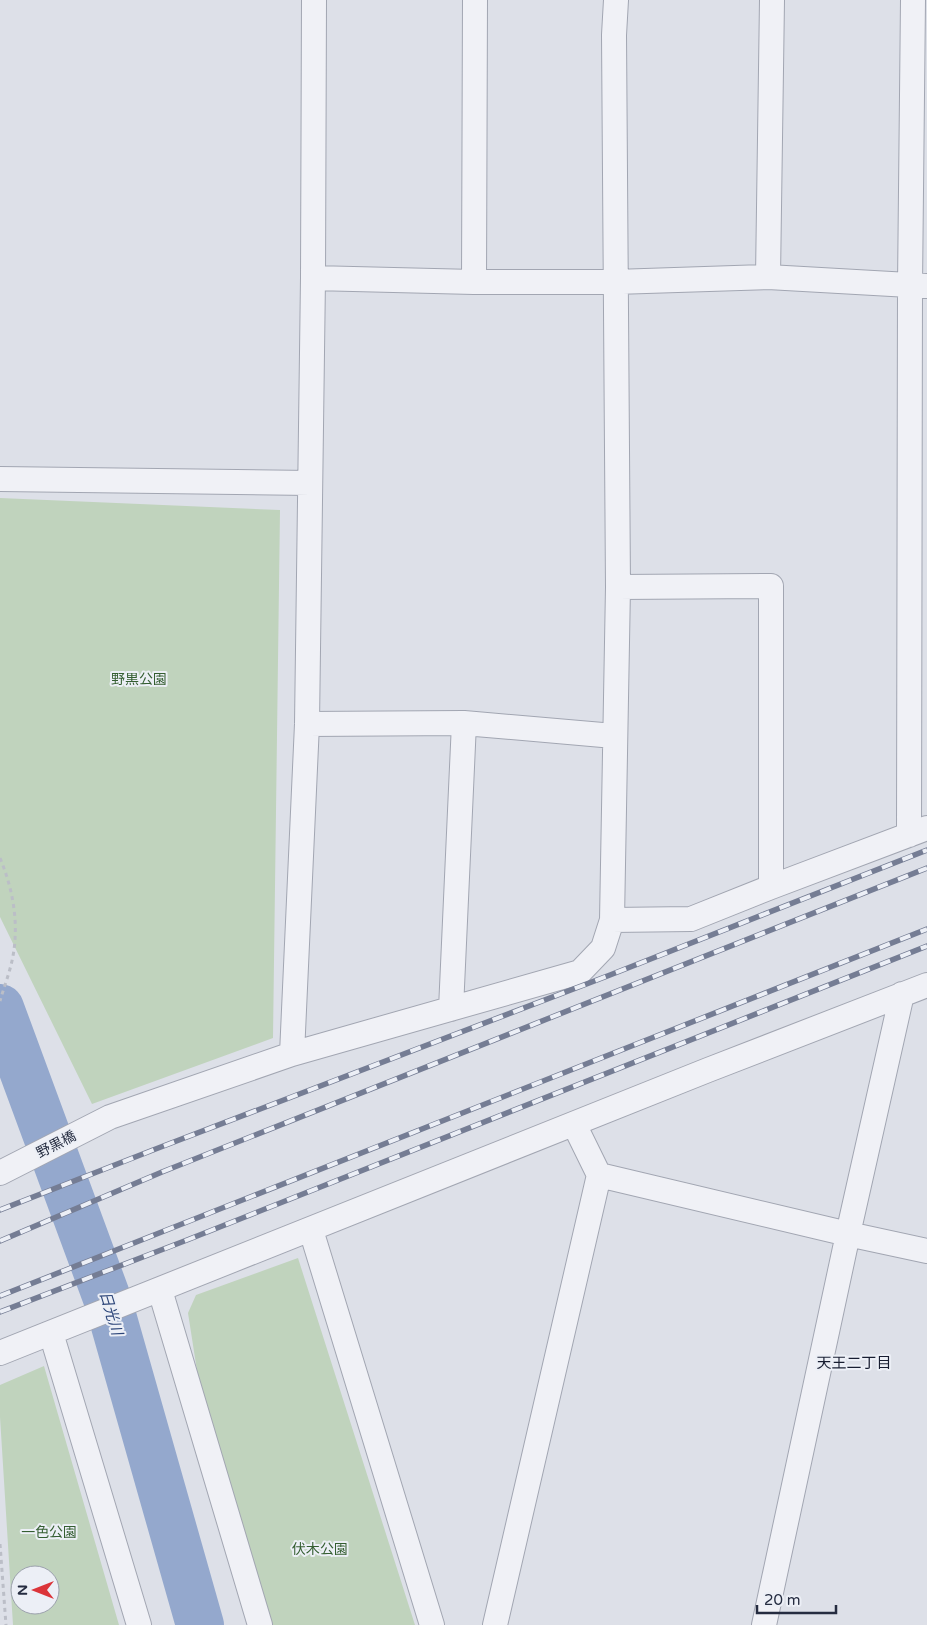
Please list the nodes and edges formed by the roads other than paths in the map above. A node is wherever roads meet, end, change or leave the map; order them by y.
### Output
1 (314, 0) edge
2 (475, 0) edge
3 (616, 0) edge
4 (772, 0) edge
5 (912, 0) edge
6 (768, 277) junction
7 (313, 278) junction
8 (474, 282) junction
9 (615, 282) junction
10 (918, 286) edge
11 (0, 480) edge
12 (310, 484) junction
13 (618, 587) junction
14 (464, 723) junction
15 (306, 724) junction
16 (614, 736) junction
17 (918, 831) edge
18 (771, 887) junction
19 (612, 920) junction
20 (927, 985) edge
21 (902, 994) junction
22 (451, 1008) junction
23 (292, 1054) junction
24 (574, 1124) junction
25 (1, 1172) edge
26 (599, 1175) junction
27 (311, 1230) junction
28 (848, 1234) junction
29 (927, 1251) edge
30 (156, 1292) junction
31 (57, 1331) junction
32 (0, 1353) edge
33 (140, 1625) edge
34 (260, 1625) edge
35 (432, 1625) edge
36 (494, 1625) edge
37 (764, 1625) edge

1 - 7 street
2 - 8 street
3 - 9 street, 野黒橋
4 - 6 street
5 - 10 street
6 - 9 street
6 - 10 street
7 - 8 street
7 - 12 street
8 - 9 street
9 - 13 street, 野黒橋
10 - 17 street
11 - 12 street
12 - 15 street
13 - 16 street, 野黒橋
13 - 18 street
14 - 15 street
14 - 16 street
14 - 22 street
15 - 23 street
16 - 19 street, 野黒橋
17 - 18 street
18 - 19 street
19 - 22 street, 野黒橋
20 - 21 street
21 - 24 street
21 - 28 street
22 - 23 street, 野黒橋
23 - 25 street, 野黒橋
24 - 26 street
24 - 27 street
26 - 28 street
26 - 36 street
27 - 30 street
27 - 35 street
28 - 29 street
28 - 37 street
30 - 31 street
30 - 34 street
31 - 32 street
31 - 33 street

